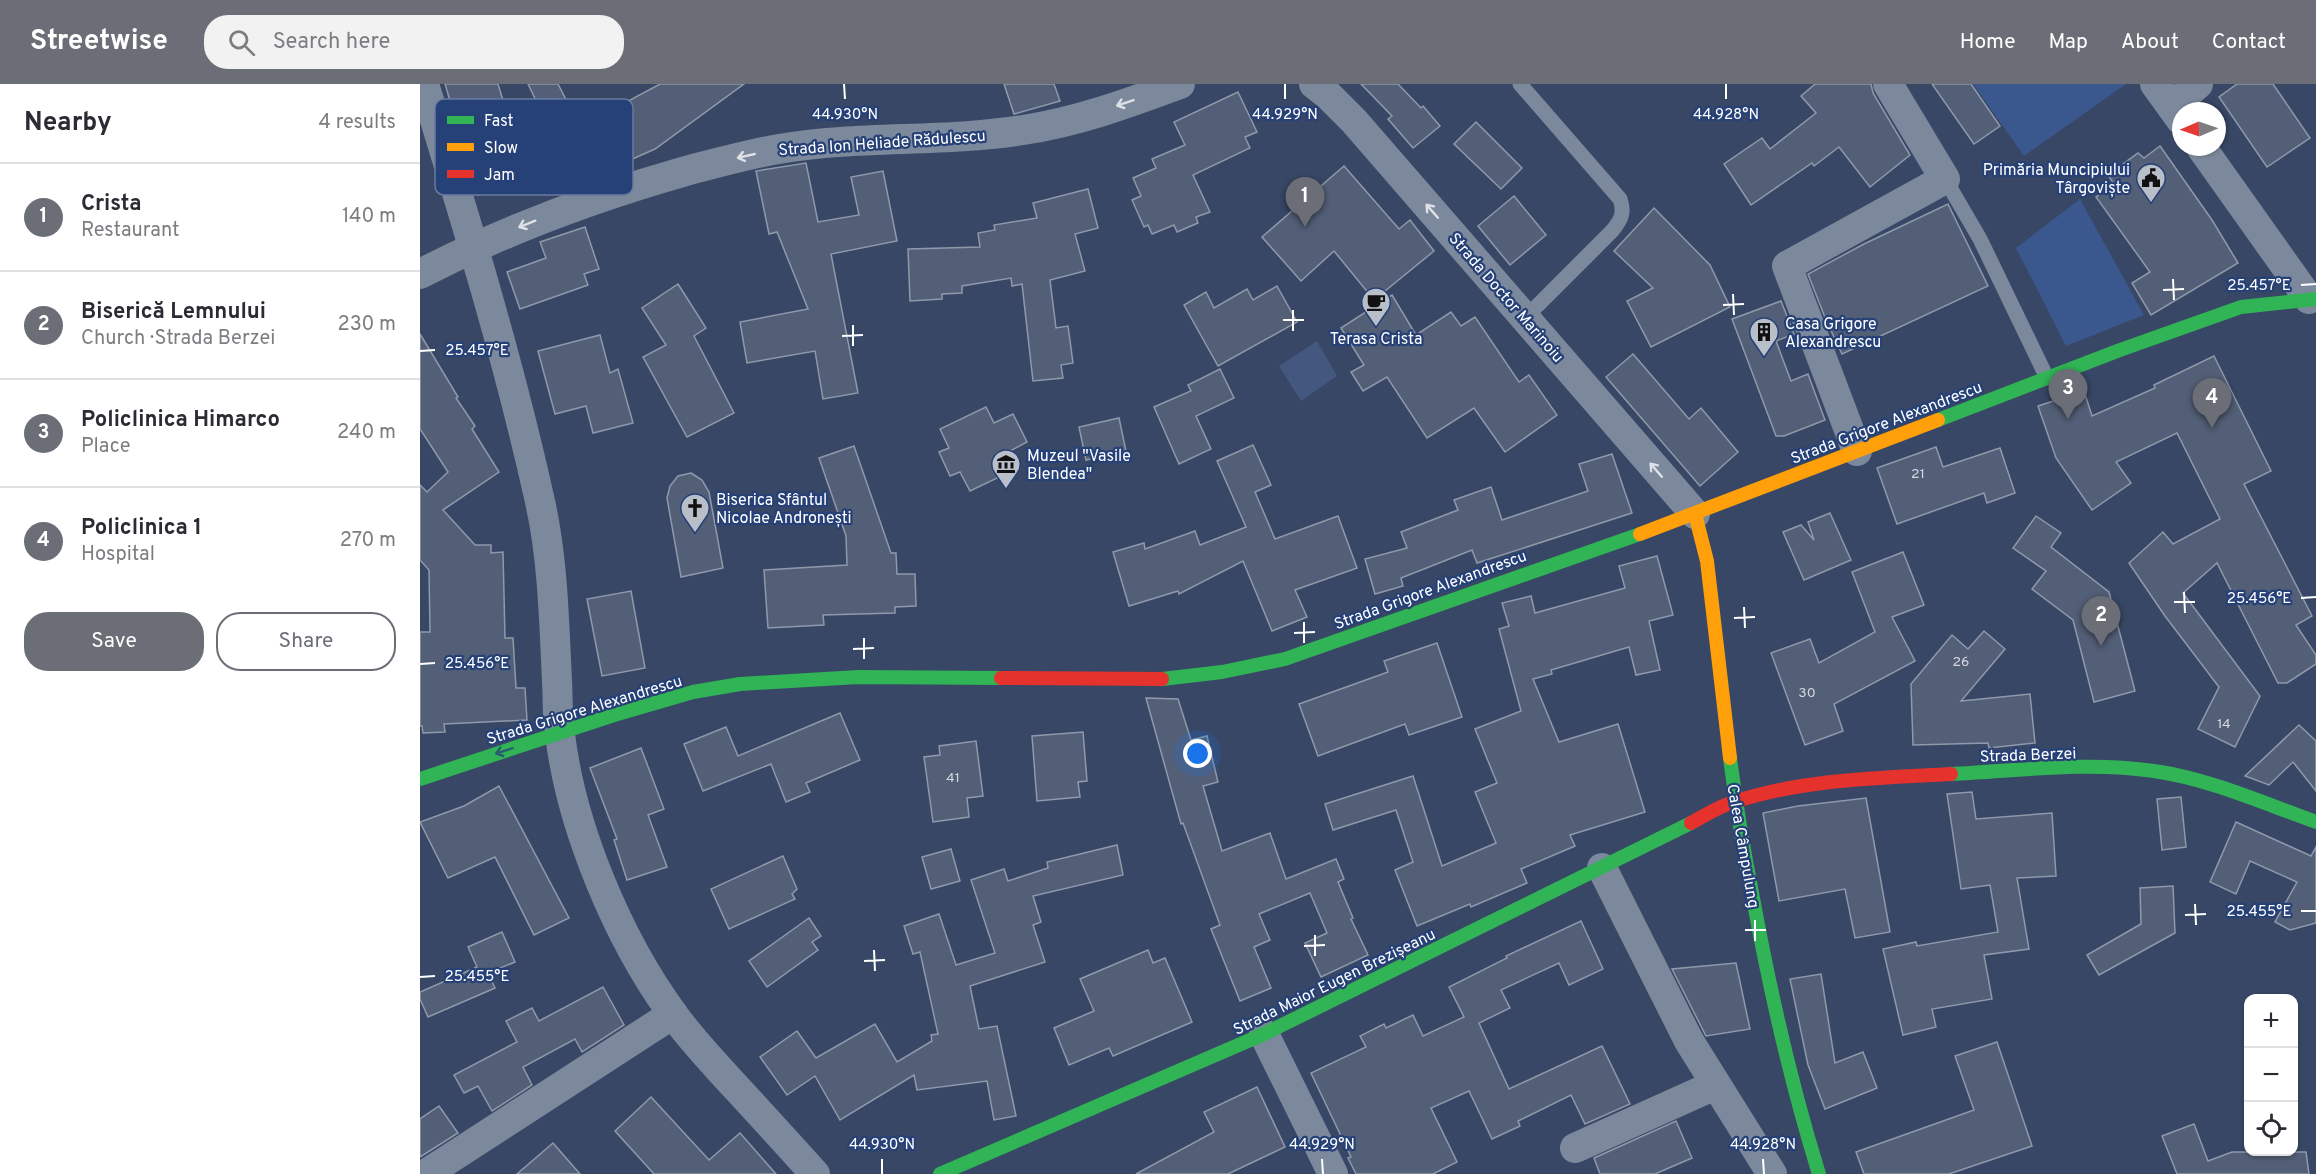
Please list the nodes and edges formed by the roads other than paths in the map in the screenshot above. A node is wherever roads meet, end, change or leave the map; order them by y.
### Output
1 (424, 84) edge
2 (1180, 84) edge
3 (1314, 84) edge
4 (1520, 84) edge
5 (1888, 84) edge
6 (2198, 84) edge
7 (2169, 104) edge
8 (435, 120) edge
9 (2207, 156) edge
10 (1945, 179) junction
11 (633, 186) edge
12 (458, 195) edge
13 (603, 195) edge
14 (474, 246) junction
15 (420, 274) edge
16 (2313, 299) edge
17 (1525, 318) junction
18 (2047, 378) junction
19 (1857, 451) junction
20 (1695, 514) junction
21 (559, 733) junction
22 (420, 779) edge
23 (1735, 801) junction
24 (2316, 822) edge
25 (1602, 868) junction
26 (673, 1014) junction
27 (1264, 1034) junction
28 (1715, 1085) junction
29 (1575, 1148) dead end
30 (426, 1174) edge
31 (816, 1174) edge
32 (939, 1174) edge
33 (1333, 1174) edge
34 (1772, 1174) edge
35 (1819, 1174) edge

1 - 8 street
2 -> 11 street, Strada Ion Heliade Rădulescu
17 -> 3 street, Strada Doctor Marinoiu
4 - 17 lane
5 - 10 street
6 - 7 street
9 - 16 street
10 - 18 lane
10 - 19 street
12 - 14 street
13 -> 14 street, Strada Ion Heliade Rădulescu
14 - 15 street, Strada Ion Heliade Rădulescu
14 - 21 street
16 - 18 street, Strada Grigore Alexandrescu
20 -> 17 street, Strada Doctor Marinoiu
18 - 19 street, Strada Grigore Alexandrescu
19 - 20 street, Strada Grigore Alexandrescu
20 - 21 street, Strada Grigore Alexandrescu
20 - 23 street, Calea Câmpulung
21 -> 22 street, Strada Grigore Alexandrescu
21 - 26 street
23 - 24 street, Strada Berzei
23 - 25 street, Strada Maior Eugen Brezișeanu
23 - 35 street, Calea Câmpulung
25 - 27 street, Strada Maior Eugen Brezișeanu
25 - 28 street
26 - 30 street
26 - 31 street
27 - 32 street, Strada Maior Eugen Brezișeanu
27 - 33 street
28 - 29 street
28 - 34 street

